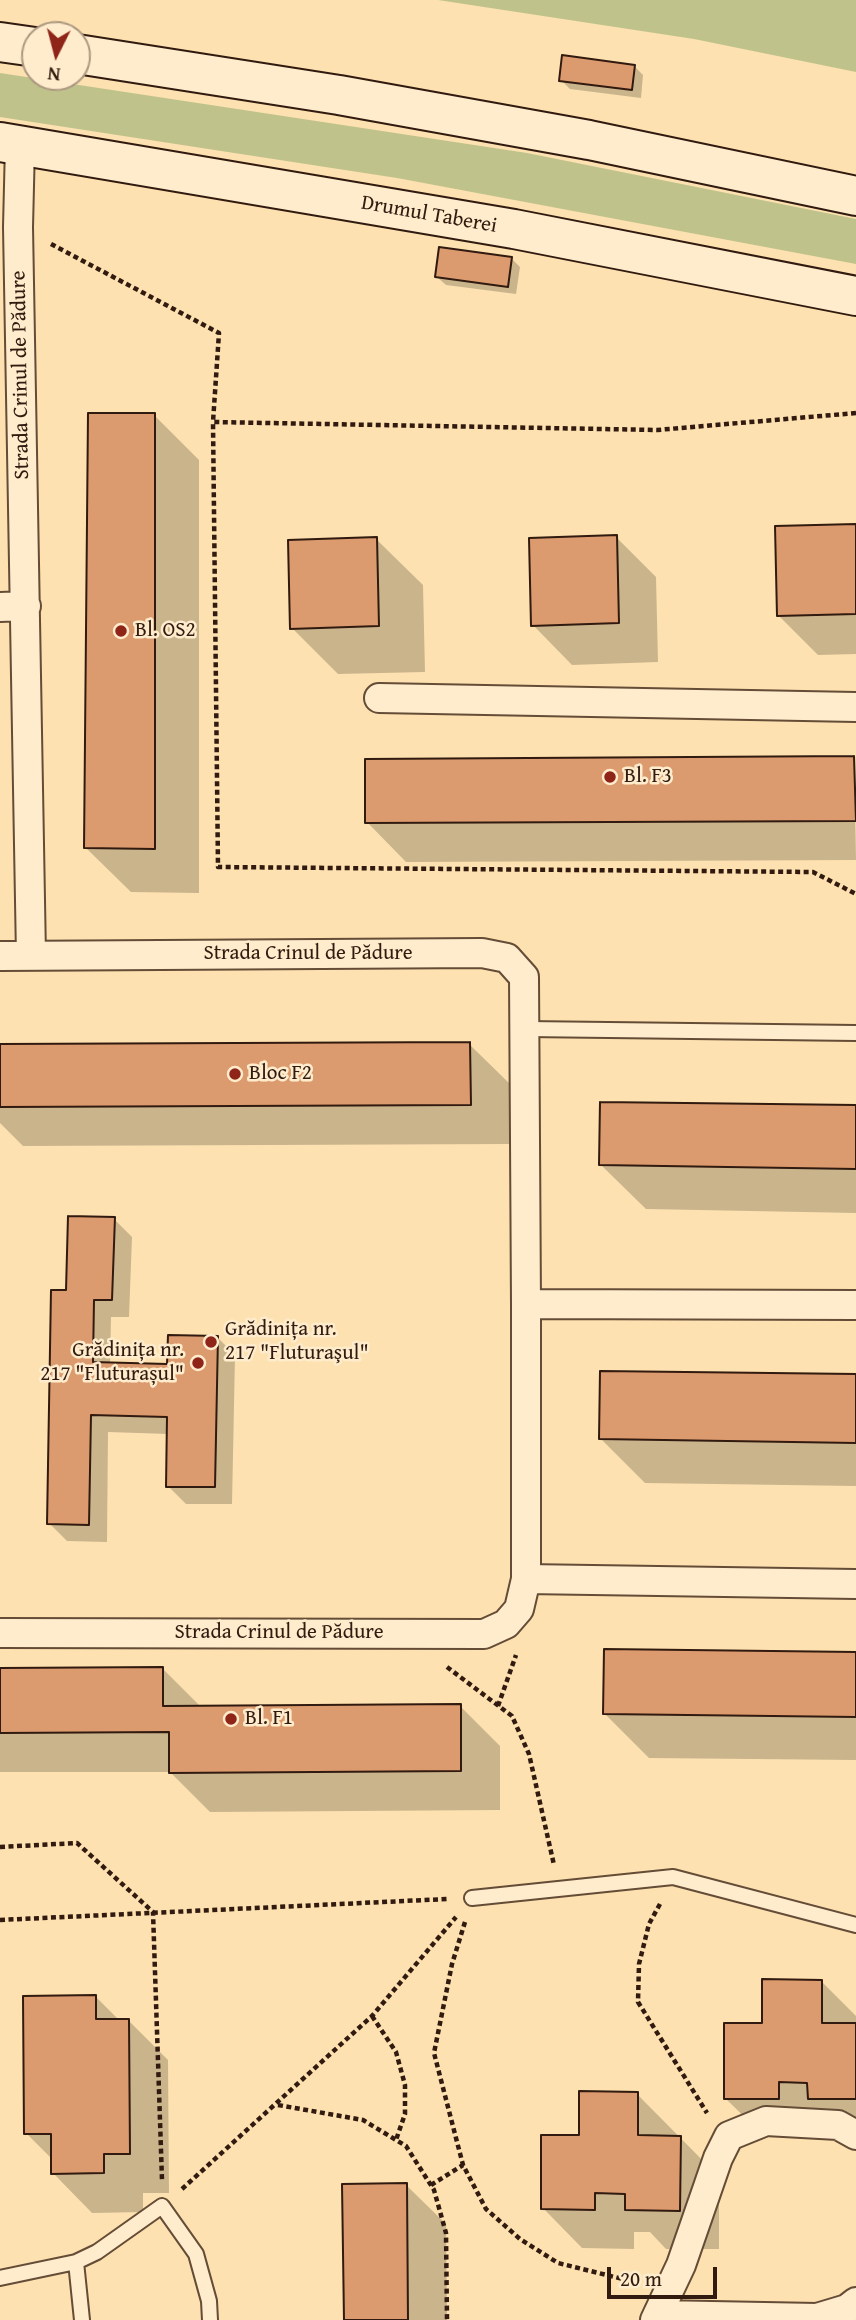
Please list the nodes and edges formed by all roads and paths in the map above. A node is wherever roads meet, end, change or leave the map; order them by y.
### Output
1 (0, 42) edge
2 (21, 45) edge
3 (91, 56) edge
4 (10, 143) edge
5 (856, 196) edge
6 (18, 226) junction
7 (856, 296) edge
8 (856, 413) edge
9 (213, 422) junction
10 (13, 606) edge
11 (379, 698) dead end
12 (856, 707) edge
13 (856, 894) edge
14 (0, 956) edge
15 (31, 956) junction
16 (526, 1029) junction
17 (856, 1033) edge
18 (526, 1304) junction
19 (856, 1305) edge
20 (526, 1579) junction
21 (856, 1584) edge
22 (403, 1632) junction
23 (0, 1633) edge
24 (0, 1847) edge
25 (673, 1877) junction
26 (558, 1889) junction
27 (472, 1898) junction
28 (153, 1912) junction
29 (0, 1920) edge
30 (856, 1925) edge
31 (372, 2016) junction
32 (277, 2105) junction
33 (856, 2135) edge
34 (396, 2140) junction
35 (718, 2158) junction
36 (463, 2165) junction
37 (431, 2185) junction
38 (162, 2206) junction
39 (76, 2262) junction
40 (0, 2277) edge
41 (856, 2302) edge
42 (661, 2308) edge
43 (82, 2320) edge
44 (210, 2320) edge
45 (447, 2320) edge

1 - 2 main road
3 - 5 main road
4 - 6 street, Strada Crinul de Pădure
4 - 7 main road, Drumul Taberei
6 - 9 path
6 - 10 street, Strada Crinul de Pădure
8 - 9 path
9 - 13 path
10 - 15 street, Strada Crinul de Pădure
11 - 12 street
14 - 15 street, Strada Crinul de Pădure
15 - 16 street, Strada Crinul de Pădure
16 - 17 lane
16 - 18 street, Strada Crinul de Pădure
18 - 19 street
18 - 20 street, Strada Crinul de Pădure
20 - 21 street
20 - 22 street, Strada Crinul de Pădure
22 - 23 street, Strada Crinul de Pădure
22 - 26 path
24 - 28 path
25 - 26 lane
25 - 30 lane
25 - 35 path
26 - 27 lane
27 - 28 path
27 - 31 path
27 - 36 path
28 - 29 path
28 - 38 path
31 - 32 path
31 - 34 path
32 - 34 path
32 - 38 path
33 - 35 street
34 - 37 path
35 - 42 street
36 - 37 path
36 - 42 path
37 - 45 path
38 - 39 lane
38 - 44 lane
39 - 40 lane
39 - 43 lane
41 - 42 street

